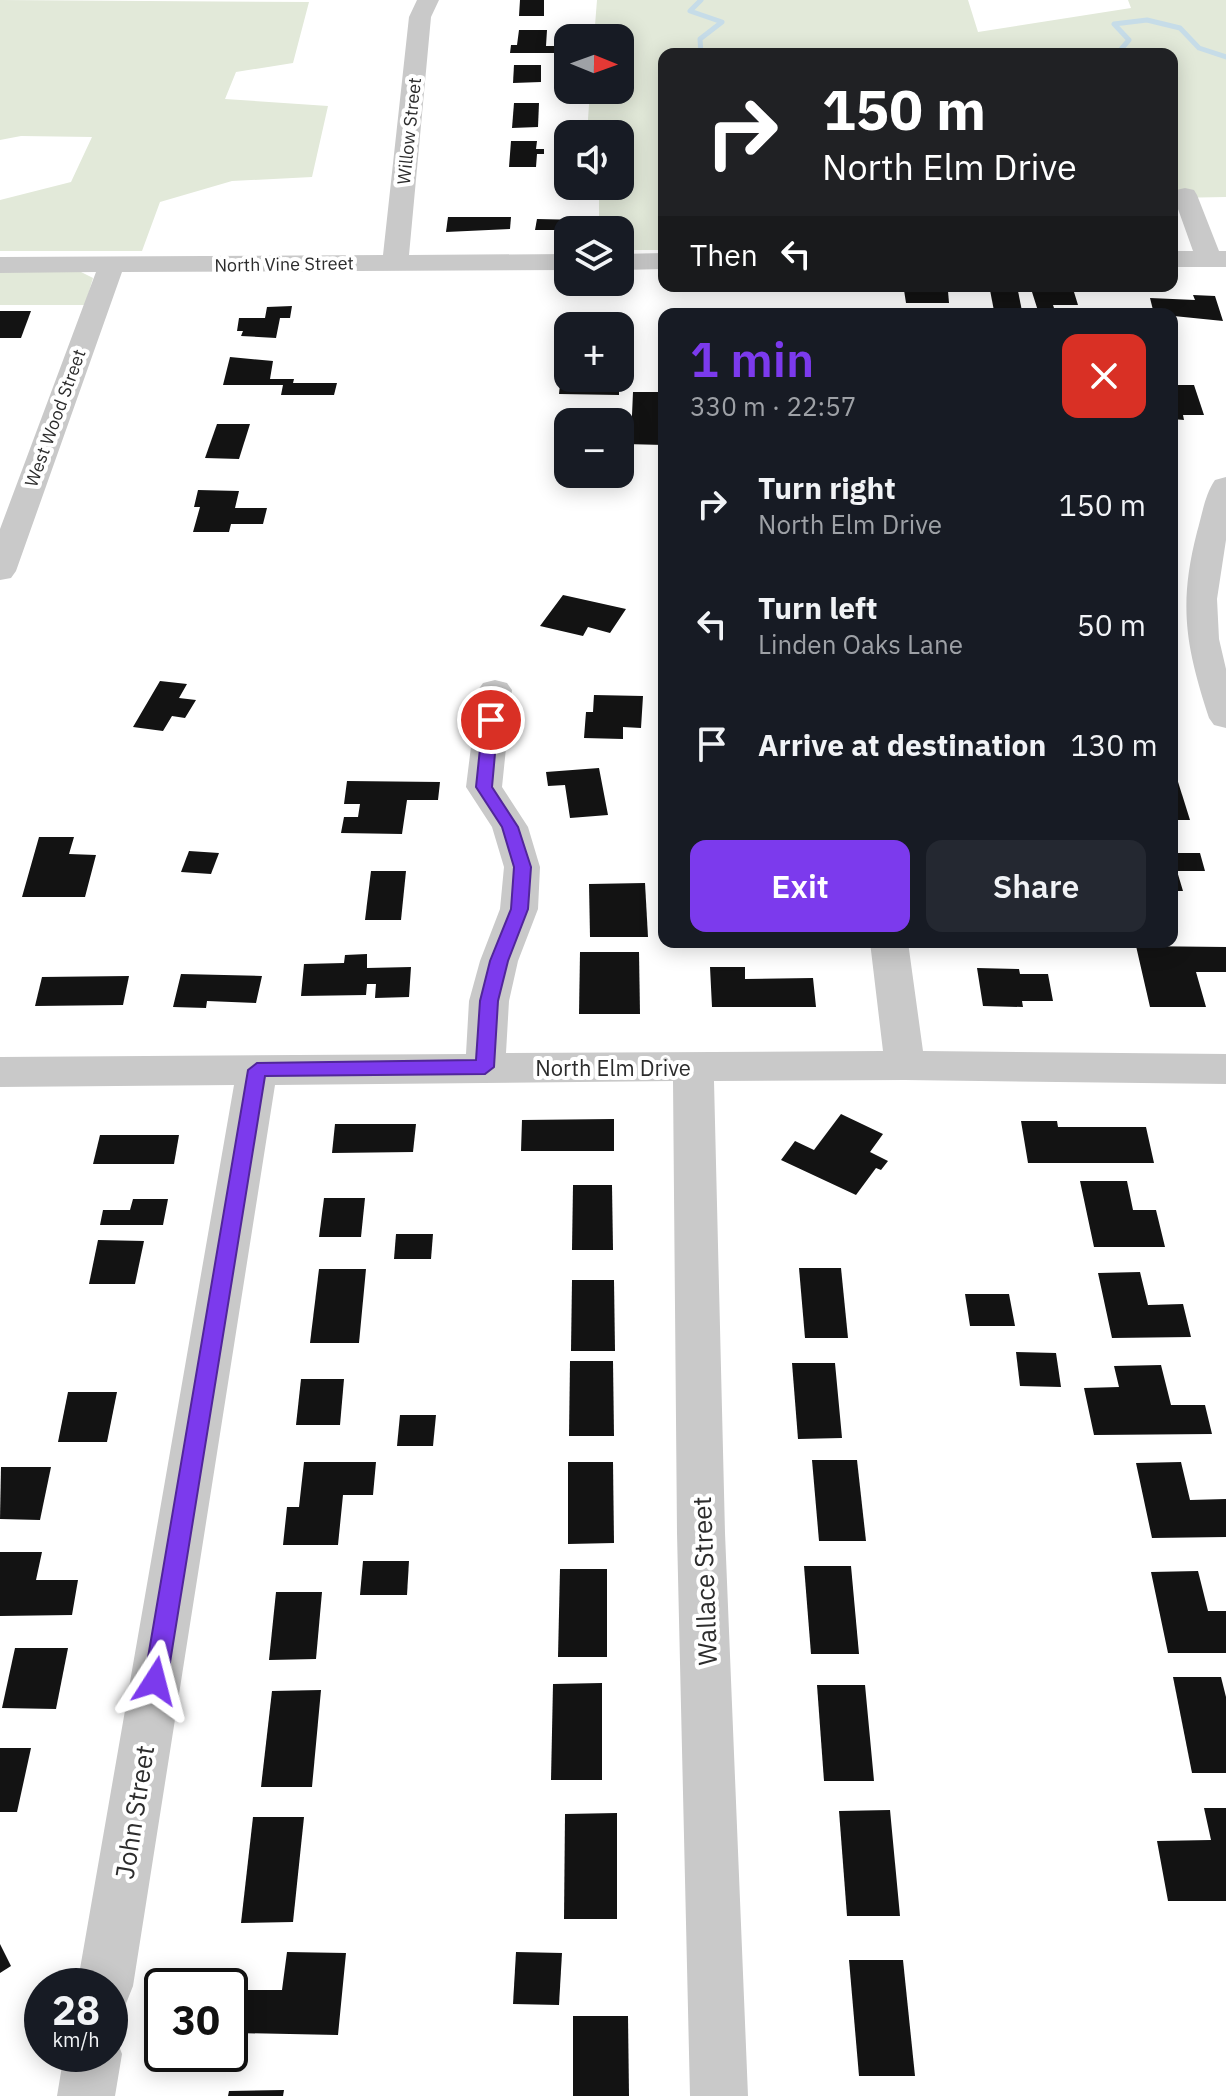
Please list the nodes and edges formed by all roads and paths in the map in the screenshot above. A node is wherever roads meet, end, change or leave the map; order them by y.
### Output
1 (428, 0) edge
2 (1185, 195) dead end
3 (1178, 259) edge
4 (1217, 259) edge
5 (658, 261) edge
6 (395, 262) junction
7 (554, 262) edge
8 (634, 262) edge
9 (0, 265) edge
10 (112, 265) junction
11 (1226, 486) edge
12 (0, 571) edge
13 (495, 690) dead end
14 (1226, 718) edge
15 (890, 948) edge
16 (905, 1065) junction
17 (485, 1067) junction
18 (693, 1067) junction
19 (1226, 1069) edge
20 (257, 1070) junction
21 (0, 1072) edge
22 (108, 1968) edge
23 (90, 2072) edge
24 (86, 2096) edge
25 (719, 2096) edge

1 - 6 street, Willow Street
2 - 4 street
3 - 4 street
5 - 8 street
6 - 7 street, North Vine Street
6 - 10 street, North Vine Street
9 - 10 street, North Vine Street
10 - 12 street, West Wood Street
11 - 14 street
13 - 17 street
15 - 16 street
16 - 18 street, North Elm Drive
16 - 19 street, North Elm Drive
17 - 18 street, North Elm Drive
17 - 20 street, North Elm Drive
18 - 25 street, Wallace Street
20 - 21 street, North Elm Drive
20 - 22 street, John Street
23 - 24 street

